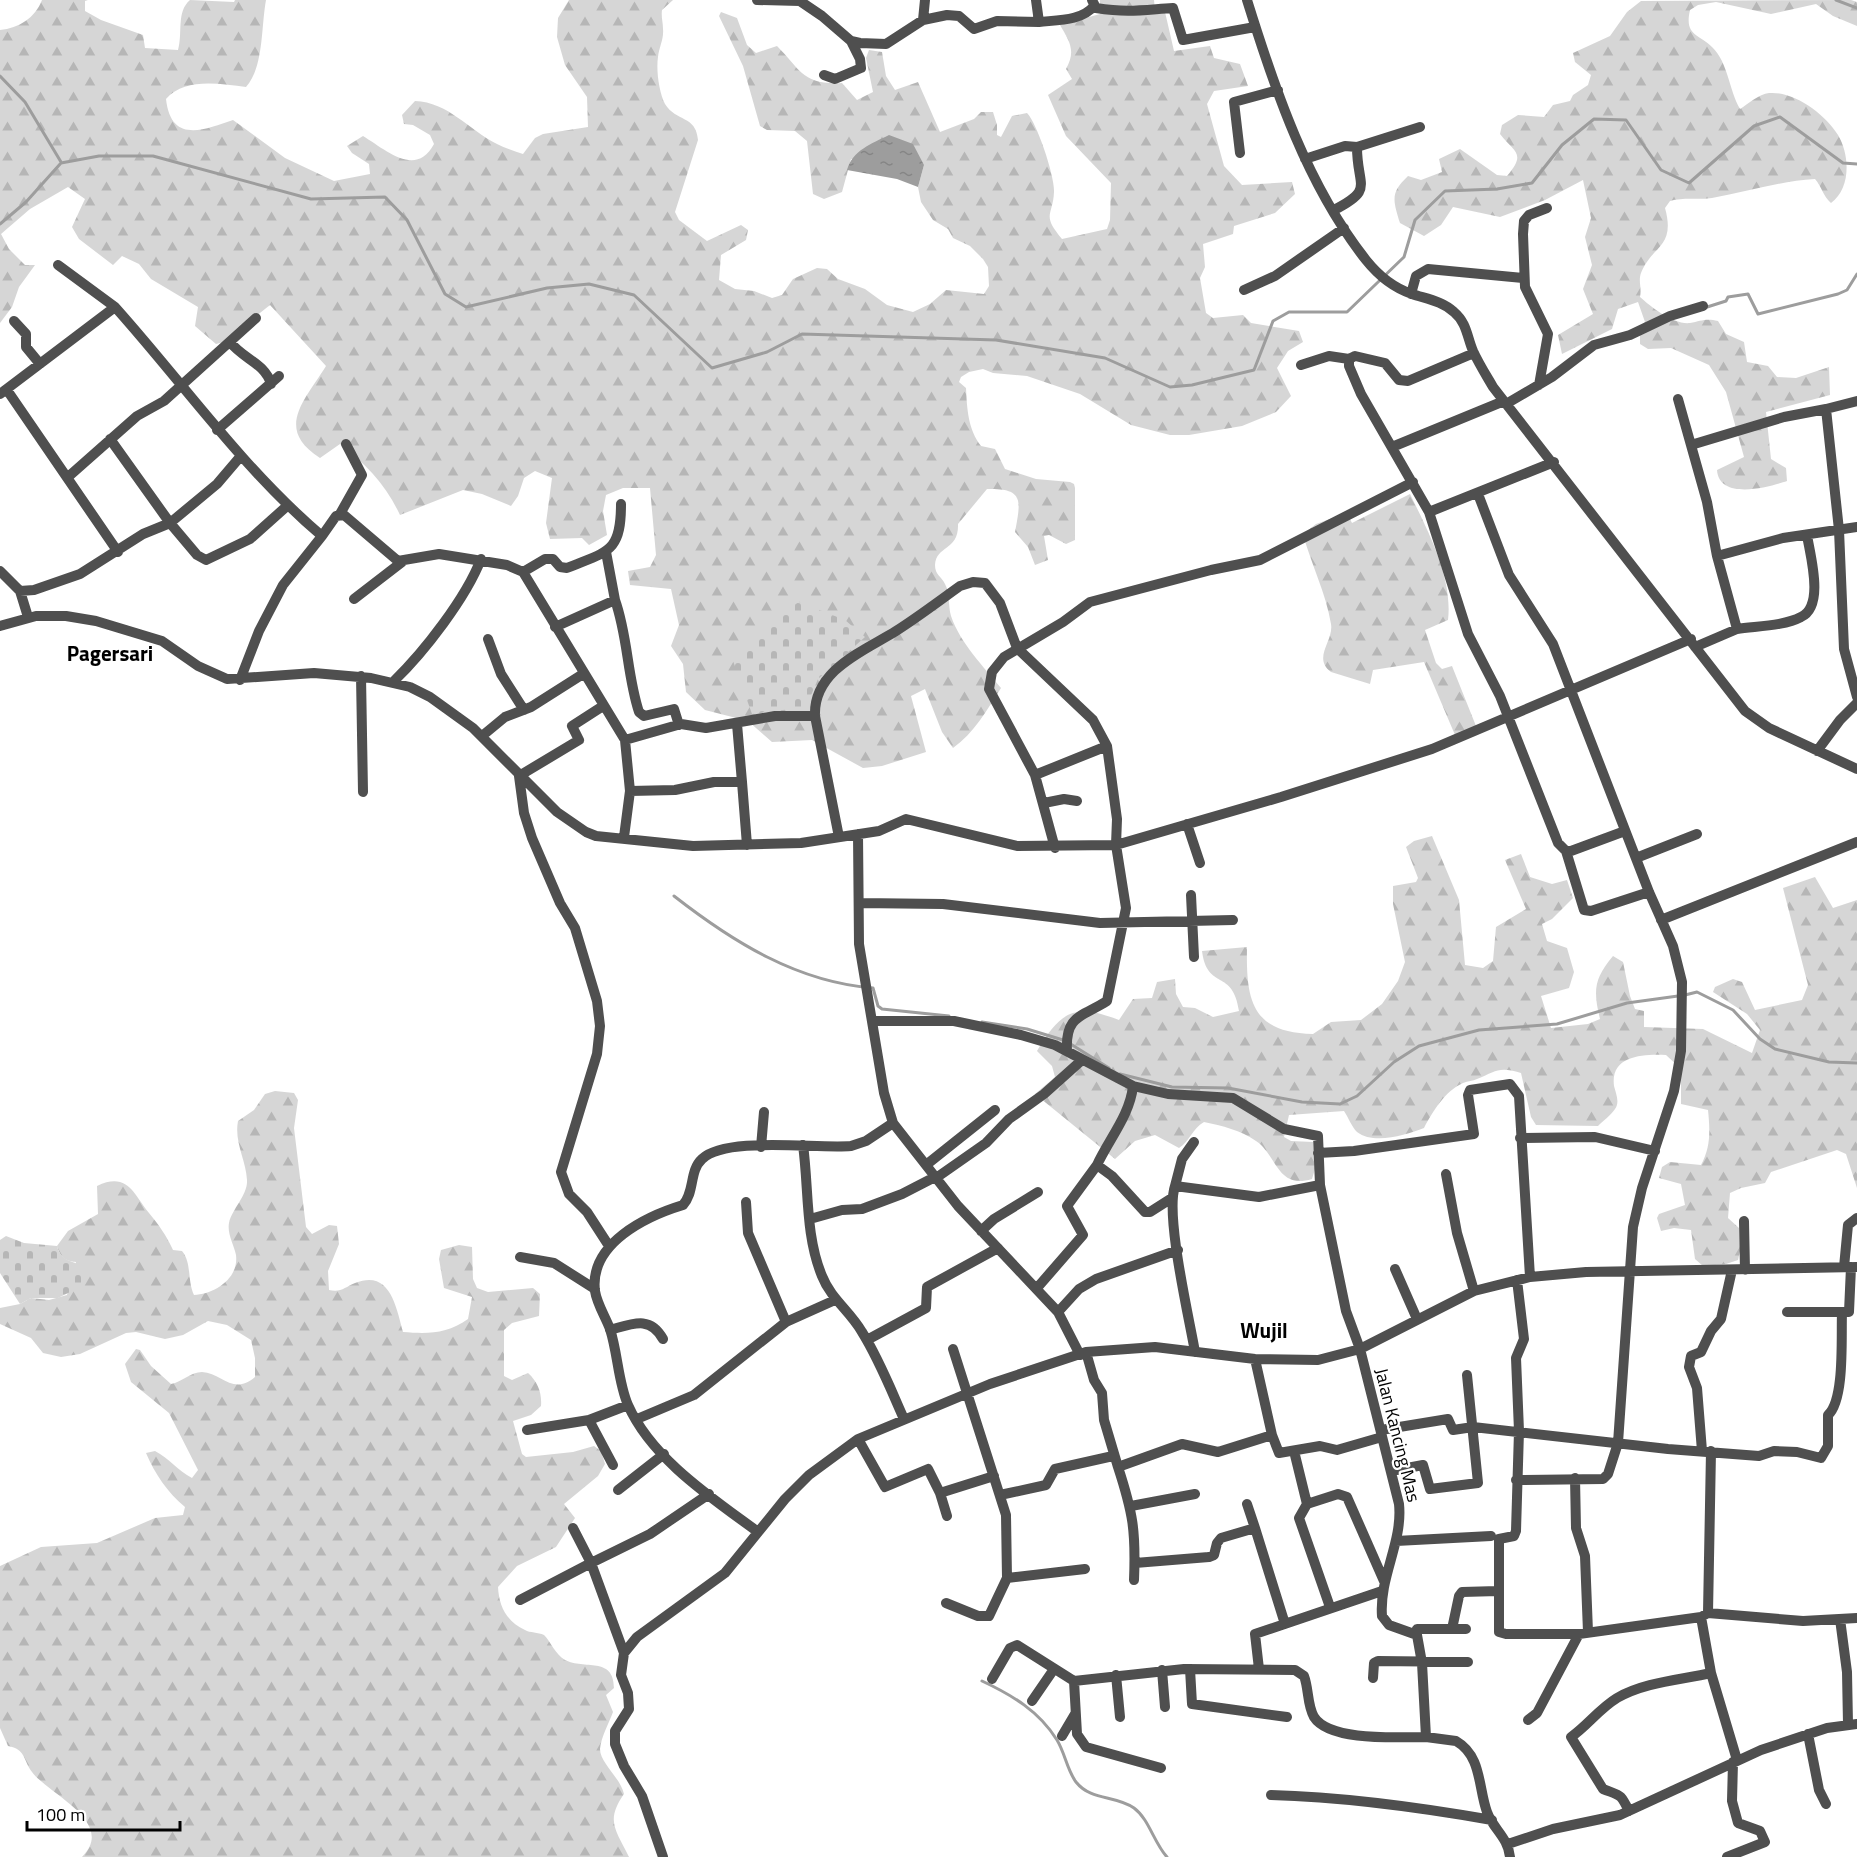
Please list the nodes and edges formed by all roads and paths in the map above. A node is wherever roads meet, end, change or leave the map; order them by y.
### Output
1 (757, 0) edge
2 (1036, 0) edge
3 (1247, 0) edge
4 (1093, 3) edge
5 (924, 12) edge
6 (1039, 22) junction
7 (1255, 27) junction
8 (851, 41) junction
9 (824, 75) dead end
10 (1278, 90) junction
11 (1420, 127) dead end
12 (1357, 147) junction
13 (1240, 153) dead end
14 (1305, 159) junction
15 (1547, 208) dead end
16 (1334, 210) junction
17 (1344, 228) junction
18 (58, 265) dead end
19 (1524, 278) junction
20 (1244, 290) dead end
21 (1411, 294) junction
22 (115, 306) junction
23 (1703, 306) dead end
24 (256, 318) dead end
25 (14, 321) dead end
26 (230, 342) junction
27 (1474, 353) junction
28 (1349, 359) junction
29 (40, 364) junction
30 (1301, 365) dead end
31 (183, 384) junction
32 (1539, 385) junction
33 (3, 392) edge
34 (1678, 399) dead end
35 (1857, 401) edge
36 (1505, 402) junction
37 (1826, 409) junction
38 (217, 430) junction
39 (110, 439) junction
40 (346, 444) dead end
41 (1691, 445) junction
42 (1392, 447) junction
43 (240, 457) junction
44 (1554, 462) junction
45 (68, 477) junction
46 (1413, 482) junction
47 (1478, 494) junction
48 (621, 504) dead end
49 (287, 506) junction
50 (1429, 512) junction
51 (340, 514) junction
52 (170, 523) junction
53 (1857, 527) edge
54 (1839, 530) junction
55 (1807, 535) junction
56 (322, 536) junction
57 (118, 552) junction
58 (606, 552) junction
59 (1718, 556) junction
60 (481, 560) junction
61 (402, 562) junction
62 (0, 571) edge
63 (523, 572) junction
64 (20, 591) junction
65 (354, 599) dead end
66 (615, 600) junction
67 (28, 617) junction
68 (0, 626) edge
69 (555, 627) junction
70 (1737, 629) junction
71 (488, 639) dead end
72 (1693, 643) junction
73 (1017, 648) junction
74 (583, 674) junction
75 (362, 676) junction
76 (240, 680) junction
77 (394, 681) junction
78 (1571, 691) junction
79 (1857, 697) edge
80 (1857, 703) edge
81 (603, 706) junction
82 (524, 710) junction
83 (815, 716) junction
84 (1509, 716) junction
85 (737, 724) junction
86 (679, 725) junction
87 (482, 736) junction
88 (625, 740) junction
89 (1107, 746) junction
90 (1817, 751) junction
91 (1857, 769) edge
92 (1035, 775) junction
93 (519, 776) junction
94 (742, 782) junction
95 (630, 791) junction
96 (363, 792) dead end
97 (1077, 801) dead end
98 (1044, 803) junction
99 (1188, 824) junction
100 (1625, 831) junction
101 (858, 834) junction
102 (1697, 834) dead end
103 (624, 837) junction
104 (839, 837) junction
105 (1857, 842) edge
106 (1116, 844) junction
107 (747, 845) junction
108 (1055, 848) junction
109 (1566, 851) junction
110 (1636, 858) junction
111 (1200, 864) dead end
112 (1649, 892) junction
113 (1191, 895) dead end
114 (859, 903) junction
115 (1233, 920) dead end
116 (1661, 920) junction
117 (1191, 921) junction
118 (1124, 923) junction
119 (1194, 957) dead end
120 (872, 1021) junction
121 (1067, 1051) junction
122 (1082, 1060) junction
123 (1133, 1086) junction
124 (995, 1110) dead end
125 (764, 1112) dead end
126 (893, 1123) junction
127 (1520, 1138) junction
128 (1194, 1142) dead end
129 (803, 1145) junction
130 (761, 1147) junction
131 (1655, 1150) junction
132 (1318, 1153) junction
133 (926, 1165) junction
134 (1097, 1165) junction
135 (1446, 1174) dead end
136 (935, 1178) junction
137 (1320, 1185) junction
138 (1175, 1186) junction
139 (1038, 1192) dead end
140 (1172, 1198) junction
141 (746, 1202) dead end
142 (1857, 1218) edge
143 (810, 1219) junction
144 (1744, 1221) dead end
145 (981, 1231) junction
146 (609, 1246) junction
147 (998, 1248) junction
148 (1178, 1250) junction
149 (520, 1257) dead end
150 (1851, 1267) edge
151 (1395, 1269) dead end
152 (1732, 1270) junction
153 (1745, 1270) junction
154 (1630, 1271) junction
155 (1530, 1277) junction
156 (1517, 1280) junction
157 (1037, 1288) junction
158 (595, 1289) junction
159 (1474, 1291) junction
160 (835, 1300) junction
161 (1058, 1311) junction
162 (1787, 1312) dead end
163 (1842, 1313) junction
164 (1417, 1319) junction
165 (786, 1322) junction
166 (610, 1330) junction
167 (663, 1339) dead end
168 (867, 1340) junction
169 (953, 1349) dead end
170 (1360, 1349) junction
171 (1195, 1352) junction
172 (1083, 1353) junction
173 (1255, 1359) junction
174 (1467, 1375) dead end
175 (966, 1393) junction
176 (628, 1405) junction
177 (589, 1419) junction
178 (637, 1419) junction
179 (904, 1419) junction
180 (1473, 1428) junction
181 (527, 1430) dead end
182 (1519, 1431) junction
183 (1382, 1434) junction
184 (1272, 1435) junction
185 (858, 1439) junction
186 (1618, 1443) junction
187 (1294, 1451) junction
188 (1707, 1451) junction
189 (664, 1454) junction
190 (1113, 1456) junction
191 (613, 1465) dead end
192 (1118, 1467) junction
193 (1391, 1471) junction
194 (994, 1476) junction
195 (1575, 1478) junction
196 (1516, 1480) junction
197 (618, 1490) dead end
198 (940, 1493) junction
199 (709, 1494) junction
200 (1195, 1494) dead end
201 (1000, 1495) junction
202 (1247, 1504) dead end
203 (1308, 1504) junction
204 (1131, 1506) junction
205 (947, 1516) dead end
206 (573, 1528) dead end
207 (1254, 1528) junction
208 (758, 1532) junction
209 (1491, 1536) dead end
210 (1396, 1541) junction
211 (591, 1563) junction
212 (1135, 1563) junction
213 (1085, 1569) dead end
214 (1007, 1578) junction
215 (1134, 1580) dead end
216 (1383, 1586) junction
217 (1498, 1591) junction
218 (520, 1600) dead end
219 (946, 1603) dead end
220 (1330, 1607) junction
221 (1705, 1615) junction
222 (1857, 1618) edge
223 (1840, 1620) junction
224 (1285, 1624) junction
225 (1452, 1629) junction
226 (1466, 1629) dead end
227 (1415, 1633) junction
228 (1584, 1633) junction
229 (624, 1653) junction
230 (1468, 1662) dead end
231 (1422, 1663) junction
232 (1054, 1669) junction
233 (1190, 1669) junction
234 (1259, 1669) junction
235 (1162, 1670) junction
236 (1711, 1673) junction
237 (1116, 1675) junction
238 (1373, 1678) dead end
239 (992, 1679) dead end
240 (1074, 1681) junction
241 (1032, 1701) dead end
242 (1165, 1707) dead end
243 (1076, 1714) junction
244 (1119, 1717) dead end
245 (1287, 1717) dead end
246 (1528, 1720) dead end
247 (1853, 1724) edge
248 (1808, 1734) junction
249 (1062, 1736) dead end
250 (1426, 1737) junction
251 (1735, 1761) junction
252 (1161, 1768) dead end
253 (1271, 1795) dead end
254 (1826, 1804) dead end
255 (1629, 1811) junction
256 (1492, 1820) junction
257 (1508, 1844) junction
258 (663, 1857) edge
259 (1510, 1857) edge
260 (1727, 1857) edge

1 - 8 street
2 - 6 street
3 - 7 street
4 - 6 street
4 - 7 street
5 - 6 street
5 - 8 street
7 - 10 street
8 - 9 street
10 - 13 street
10 - 14 street
11 - 12 street
12 - 14 street
12 - 16 street
14 - 16 street
15 - 19 street
16 - 17 street
17 - 20 street
17 - 21 street
18 - 22 street
19 - 21 street
19 - 32 street
21 - 27 street
22 - 29 street
22 - 31 street
23 - 32 street
24 - 26 street
25 - 29 street
26 - 31 street
26 - 38 street
27 - 28 street
27 - 36 street
28 - 30 street
28 - 42 street
29 - 33 street
31 - 38 street
31 - 39 street
32 - 36 street
33 - 45 street
34 - 41 street
35 - 37 street
36 - 42 street
36 - 44 street
37 - 41 street
37 - 54 street
38 - 43 street
39 - 45 street
39 - 52 street
40 - 51 street
41 - 59 street
42 - 46 street
43 - 49 street
43 - 52 street
44 - 47 street
44 - 72 street
45 - 57 street
46 - 50 street
46 - 73 street
47 - 50 street
47 - 78 street
48 - 58 street
49 - 52 street
49 - 56 street
50 - 84 street
51 - 56 street
51 - 61 street
52 - 57 street
53 - 54 street
54 - 55 street
54 - 79 street
55 - 59 street
55 - 70 street
56 - 76 street
57 - 64 street
58 - 63 street
58 - 66 street
59 - 70 street
60 - 61 street
60 - 63 street
60 - 77 street
61 - 65 street
62 - 64 street
63 - 69 street
64 - 67 street
66 - 69 street
66 - 86 street
67 - 68 street
67 - 76 street
69 - 74 street
70 - 72 street
71 - 82 street
72 - 78 street
72 - 90 street
73 - 83 street
73 - 89 street
73 - 92 street
74 - 81 street
74 - 82 street
75 - 76 street
75 - 77 street
75 - 96 street
77 - 87 street
78 - 84 street
78 - 100 street
80 - 90 street
81 - 88 street
81 - 93 street
82 - 87 street
83 - 85 street
83 - 104 street
84 - 99 street
84 - 109 street
85 - 86 street
85 - 94 street
86 - 88 street
87 - 93 street
88 - 95 street
89 - 92 street
89 - 106 street
90 - 91 street
92 - 98 street
93 - 103 street
93 - 146 street
94 - 95 street
94 - 107 street
95 - 103 street
97 - 98 street
98 - 108 street
99 - 106 street
99 - 111 street
100 - 109 street
100 - 110 street
101 - 104 street
101 - 108 street
101 - 114 street
102 - 110 street
103 - 107 street
104 - 107 street
105 - 116 street
106 - 108 street
106 - 118 street
109 - 112 street
110 - 112 street
112 - 116 street
113 - 117 street
114 - 118 street
114 - 120 street
115 - 117 street
116 - 131 street
117 - 118 street
117 - 119 street
118 - 121 street
120 - 121 street
120 - 126 street
121 - 122 street
122 - 123 street
122 - 136 street
123 - 132 street
123 - 134 street
124 - 133 street
125 - 130 street
126 - 129 street
126 - 133 street
127 - 131 street
127 - 132 street
127 - 155 street
128 - 138 street
129 - 130 street
129 - 143 street
130 - 146 street
131 - 154 street
132 - 137 street, Jalan Kancing Mas
133 - 136 street
134 - 140 street
134 - 157 street
135 - 159 street
136 - 143 street
136 - 145 street
137 - 138 street
137 - 170 street, Jalan Kancing Mas
138 - 140 street
139 - 145 street
140 - 148 street
141 - 165 street
142 - 150 street
143 - 160 street
144 - 153 street
145 - 147 street
146 - 158 street
147 - 157 street
147 - 168 street
148 - 161 street
148 - 171 street
149 - 158 street
150 - 153 street
150 - 163 street
151 - 164 street
152 - 153 street
152 - 154 street
152 - 188 street
154 - 155 street
154 - 186 street
155 - 156 street
156 - 159 street
156 - 182 street
157 - 161 street
158 - 166 street
159 - 164 street
160 - 165 street
160 - 168 street
161 - 172 street
162 - 163 street
163 - 188 street
164 - 170 street
165 - 178 street
166 - 167 street
166 - 176 street
168 - 179 street
169 - 175 street
170 - 173 street
170 - 183 street, Jalan Kancing Mas
171 - 172 street
171 - 173 street
172 - 175 street
172 - 190 street
173 - 184 street
174 - 180 street
175 - 179 street
175 - 194 street
176 - 177 street
176 - 178 street
177 - 181 street
177 - 191 street
178 - 189 street
179 - 185 street
180 - 182 street
180 - 183 street
180 - 193 street
182 - 186 street
182 - 196 street
183 - 187 street
183 - 193 street, Jalan Kancing Mas
184 - 187 street
184 - 192 street
185 - 198 street
185 - 208 street
186 - 188 street
186 - 195 street
187 - 203 street
188 - 221 street
189 - 197 street
189 - 199 street
190 - 192 street
190 - 201 street
192 - 204 street
193 - 210 street, Jalan Kancing Mas
194 - 198 street
194 - 201 street
195 - 196 street
195 - 228 street
196 - 217 street
198 - 205 street
199 - 208 street
199 - 211 street
200 - 204 street
201 - 214 street
202 - 207 street
203 - 216 street
203 - 220 street
204 - 212 street
206 - 211 street
207 - 212 street
207 - 224 street
208 - 229 street
209 - 210 street
210 - 216 street, Jalan Kancing Mas
211 - 218 street
211 - 229 street
212 - 215 street
213 - 214 street
214 - 219 street
216 - 220 street
216 - 227 street, Jalan Kancing Mas
217 - 225 street
217 - 228 street
220 - 224 street
221 - 223 street
221 - 228 street
221 - 236 street
222 - 223 street
223 - 247 street
224 - 234 street
225 - 226 street
225 - 227 street
227 - 231 street
228 - 246 street
229 - 258 street
230 - 231 street
231 - 238 street
231 - 250 street
232 - 239 street
232 - 240 street
232 - 241 street
233 - 234 street
233 - 235 street
233 - 245 street
234 - 250 street
235 - 237 street
235 - 242 street
236 - 251 street
236 - 255 street
237 - 240 street
237 - 244 street
240 - 243 street
243 - 249 street
243 - 252 street
247 - 248 street
248 - 251 street
248 - 254 street
250 - 256 street
251 - 255 street
251 - 260 street
253 - 256 street
255 - 257 street
256 - 257 street
257 - 259 street

